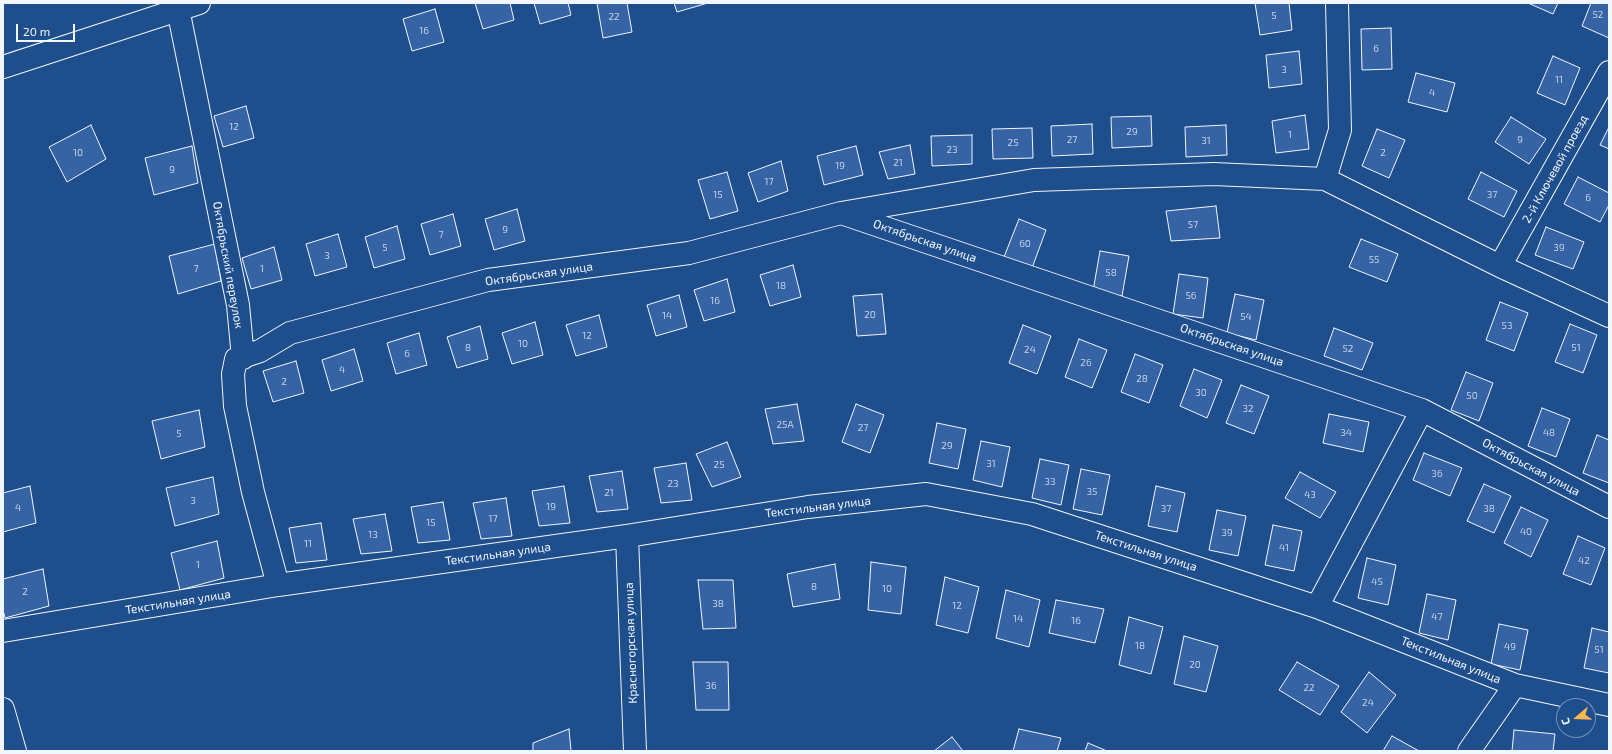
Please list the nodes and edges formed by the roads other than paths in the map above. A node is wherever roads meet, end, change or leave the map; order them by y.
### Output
1 (199, 3) edge
2 (1337, 3) edge
3 (178, 9) junction
4 (3, 67) edge
5 (1609, 72) edge
6 (1325, 179) junction
7 (841, 213) junction
8 (1500, 266) junction
9 (1609, 316) edge
10 (243, 358) junction
11 (1422, 410) junction
12 (1609, 508) edge
13 (627, 536) junction
14 (278, 585) junction
15 (1317, 607) junction
16 (3, 631) edge
17 (1515, 685) junction
18 (1609, 705) edge
19 (3, 709) edge
20 (15, 751) edge
21 (635, 751) edge
22 (1470, 751) edge

1 - 3 street
2 - 6 street
3 - 4 street
3 - 10 street, Октябрьский переулок
5 - 8 street, 2-й Ключевой проезд
6 - 7 street, Октябрьская улица
6 - 8 street, Октябрьская улица
7 - 10 street, Октябрьская улица
7 - 11 street, Октябрьская улица
8 - 9 street, Октябрьская улица
10 - 14 street
11 - 12 street, Октябрьская улица
11 - 15 street
13 - 14 street, Текстильная улица
13 - 15 street, Текстильная улица
13 - 21 street, Красногорская улица
14 - 16 street, Текстильная улица
15 - 17 street, Текстильная улица
17 - 18 street, Текстильная улица
17 - 22 street
19 - 20 street

